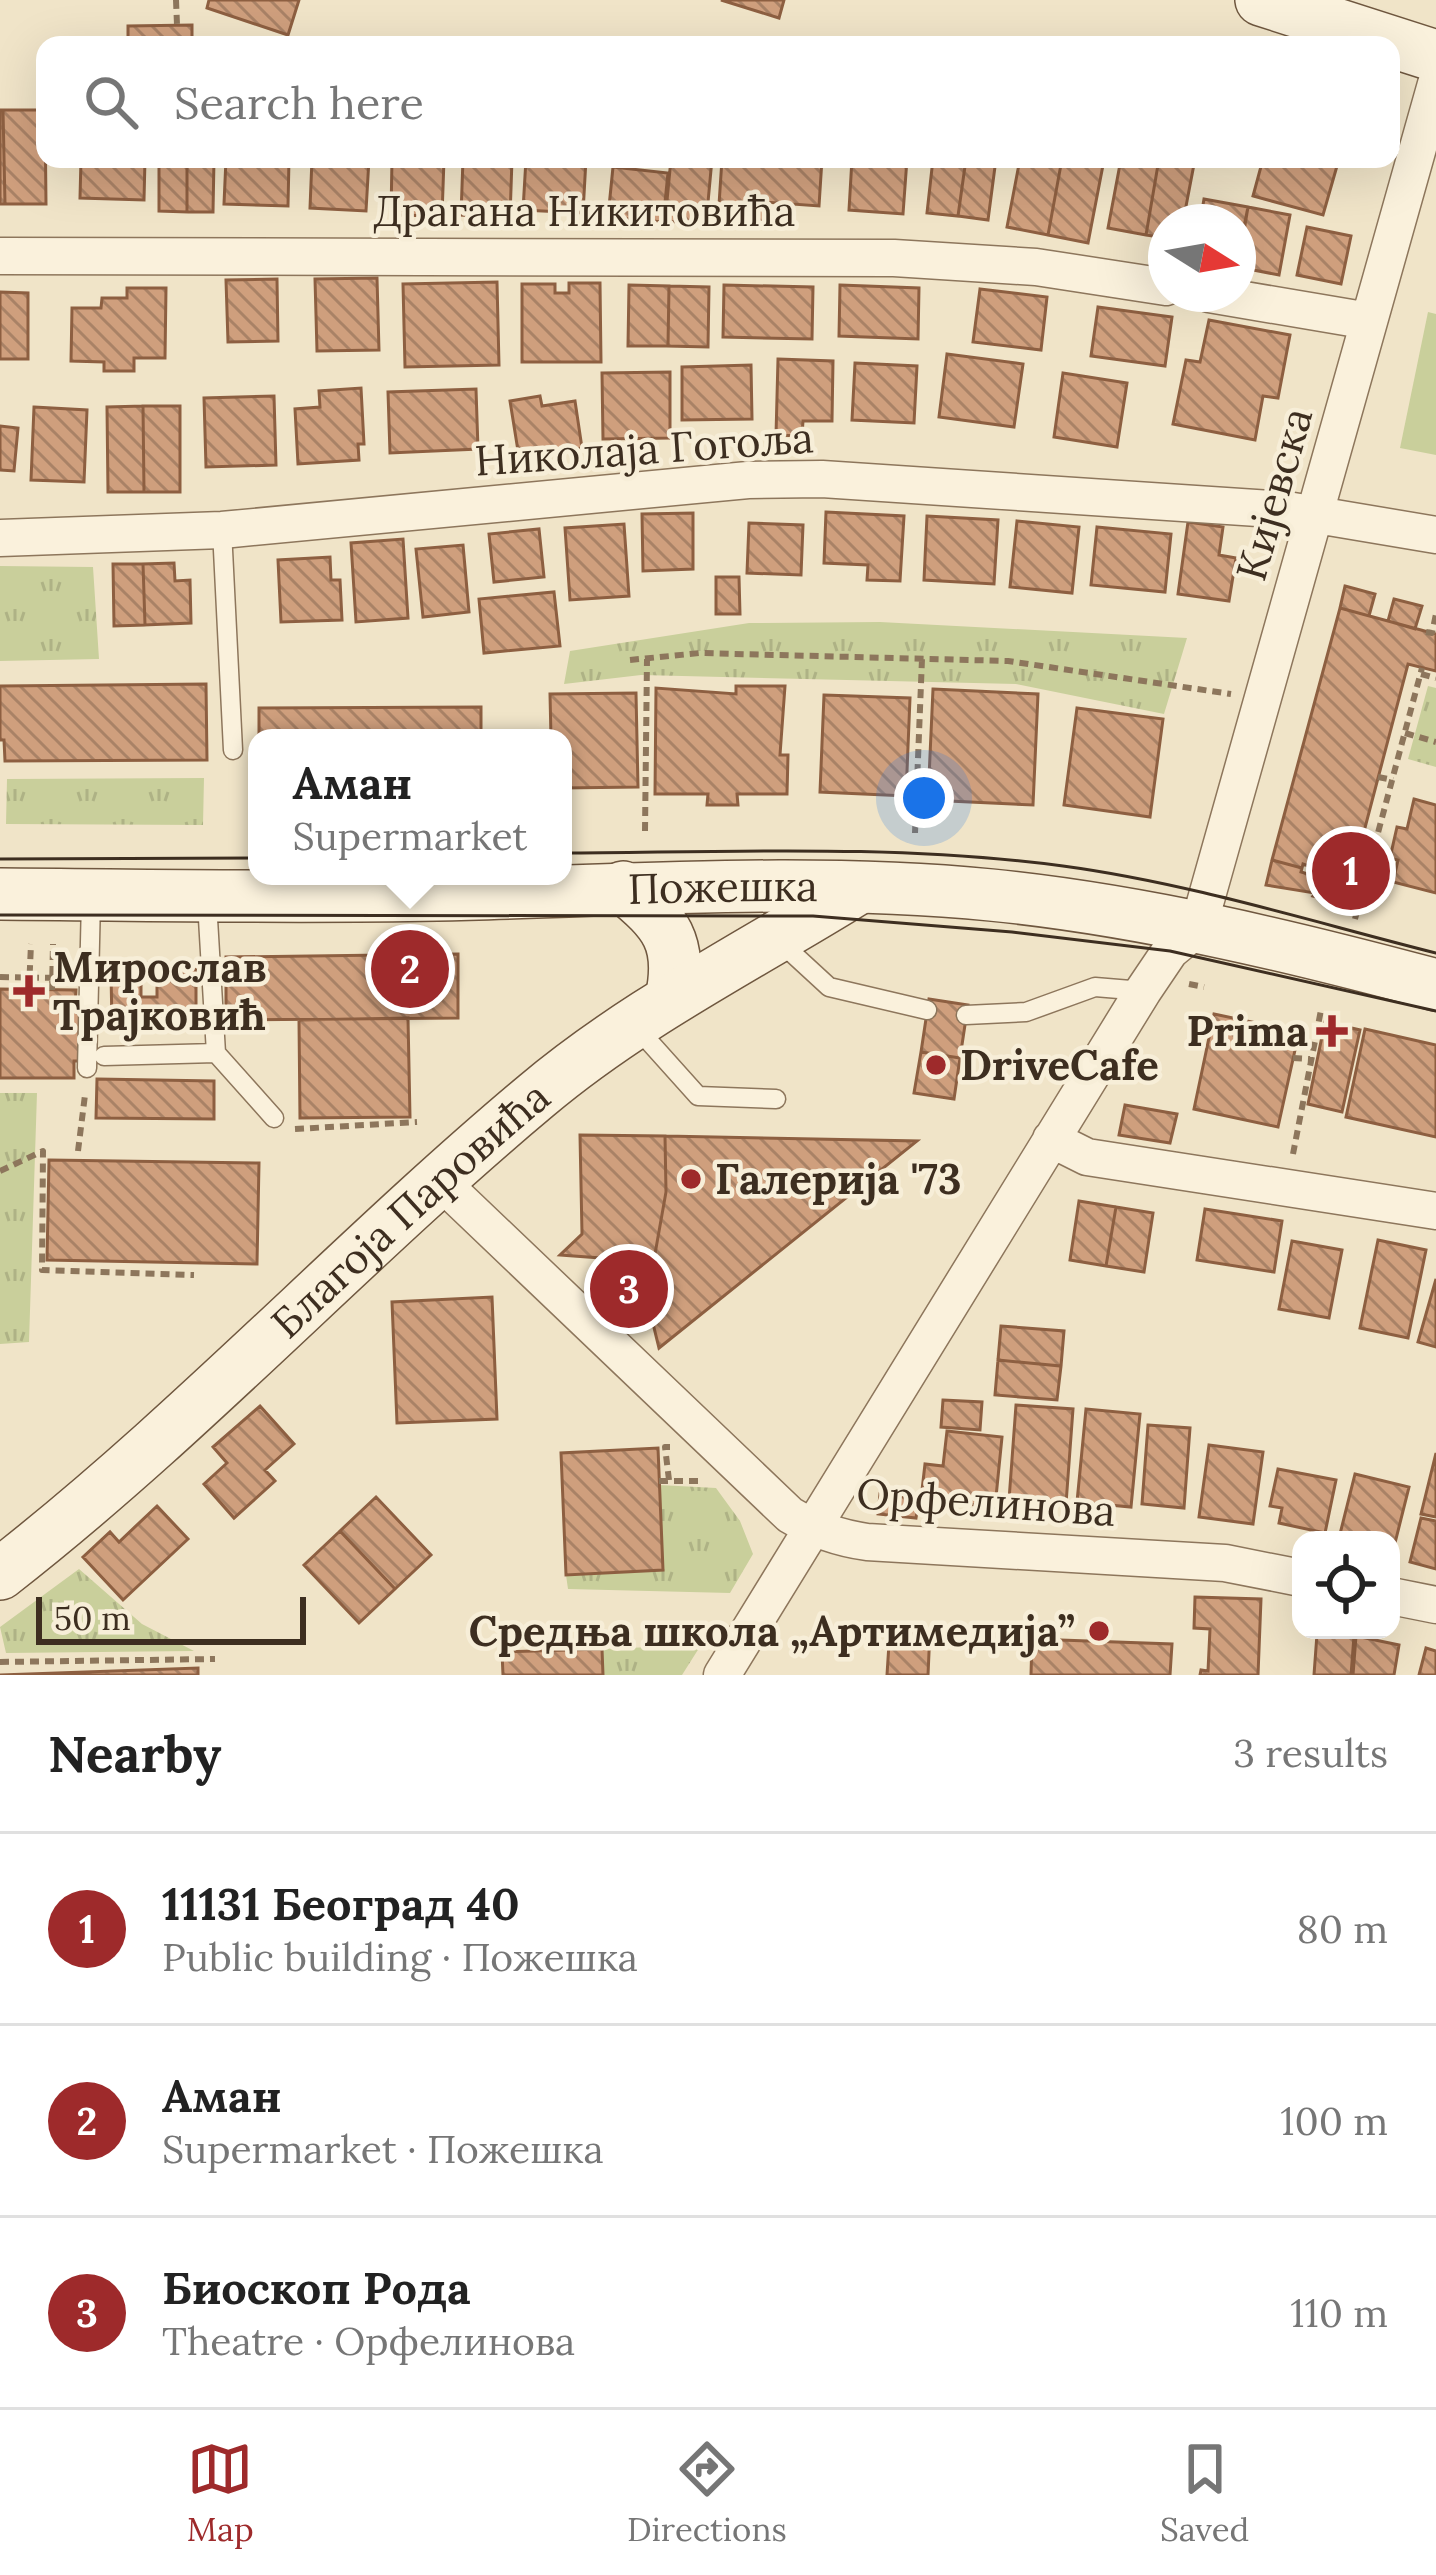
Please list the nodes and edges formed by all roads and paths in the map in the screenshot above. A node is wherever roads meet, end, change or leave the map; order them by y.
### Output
1 (176, 0) edge
2 (1261, 0) edge
3 (176, 25) dead end
4 (1374, 36) edge
5 (1400, 44) edge
6 (1436, 56) edge
7 (1436, 84) edge
8 (0, 256) edge
9 (1148, 284) edge
10 (1256, 302) edge
11 (1369, 321) junction
12 (1314, 516) junction
13 (221, 530) junction
14 (1436, 535) edge
15 (0, 538) edge
16 (1436, 614) edge
17 (1426, 632) dead end
18 (647, 658) junction
19 (922, 659) junction
20 (630, 660) dead end
21 (1436, 678) edge
22 (1234, 694) dead end
23 (1405, 733) junction
24 (1436, 742) edge
25 (233, 749) dead end
26 (637, 749) dead end
27 (645, 764) junction
28 (1378, 777) dead end
29 (1393, 781) junction
30 (646, 831) dead end
31 (915, 832) dead end
32 (1357, 855) dead end
33 (1372, 859) junction
34 (622, 887) junction
35 (857, 889) junction
36 (0, 894) edge
37 (91, 895) junction
38 (207, 897) junction
39 (1355, 919) dead end
40 (1198, 928) junction
41 (409, 938) dead end
42 (776, 939) junction
43 (31, 944) dead end
44 (53, 944) dead end
45 (400, 955) dead end
46 (211, 964) junction
47 (90, 972) junction
48 (0, 976) edge
49 (29, 977) junction
50 (50, 977) junction
51 (1186, 984) dead end
52 (1436, 986) edge
53 (1204, 987) dead end
54 (29, 989) dead end
55 (52, 990) dead end
56 (1143, 991) junction
57 (927, 1010) dead end
58 (1321, 1010) dead end
59 (653, 1012) junction
60 (966, 1015) dead end
61 (216, 1053) junction
62 (104, 1056) dead end
63 (1293, 1058) dead end
64 (1310, 1059) junction
65 (87, 1068) dead end
66 (776, 1099) dead end
67 (82, 1108) dead end
68 (274, 1118) dead end
69 (417, 1123) dead end
70 (301, 1130) dead end
71 (1051, 1139) junction
72 (78, 1151) dead end
73 (0, 1169) edge
74 (441, 1182) junction
75 (1286, 1188) junction
76 (1436, 1211) edge
77 (194, 1275) dead end
78 (666, 1460) dead end
79 (704, 1481) dead end
80 (811, 1527) junction
81 (0, 1574) edge
82 (1292, 1576) edge
83 (1400, 1598) edge
84 (1436, 1605) edge
85 (215, 1659) dead end
86 (0, 1663) edge
87 (722, 1675) edge

1 - 3 path
2 - 4 main road
5 - 6 main road
7 - 11 street, Кијевска
8 - 9 street, Драгана Никитовића
10 - 11 street
11 - 12 street, Кијевска
12 - 13 street, Николаја Гогоља
12 - 14 street, Николаја Гогоља
12 - 40 street, Кијевска
13 - 15 street, Николаја Гогоља
13 - 25 lane
16 - 17 path
18 - 19 path
18 - 20 path
18 - 27 path
19 - 22 path
19 - 31 path
21 - 23 path
23 - 24 path
23 - 29 path
26 - 27 path
27 - 30 path
28 - 29 path
29 - 33 path
32 - 33 path
33 - 39 path
34 - 35 main road, Пожешка
34 - 38 main road, Пожешка
34 - 59 main road
35 - 40 main road, Пожешка
35 - 42 main road, Благоја Паровића
36 - 37 main road, Пожешка
37 - 38 main road, Пожешка
37 - 47 lane
38 - 46 lane
40 - 52 main road, Пожешка
40 - 56 street
41 - 45 path
42 - 57 lane
42 - 59 main road, Благоја Паровића
43 - 49 path
44 - 50 path
46 - 47 path
46 - 61 lane
47 - 50 path
47 - 65 lane
48 - 49 path
49 - 50 path
49 - 54 path
50 - 55 path
51 - 53 path
56 - 60 lane
56 - 71 street
58 - 64 path
59 - 66 lane
59 - 74 main road, Благоја Паровића
61 - 62 lane
61 - 68 lane
63 - 64 path
64 - 75 path
67 - 72 path
69 - 70 path
71 - 75 street
71 - 80 street
73 - 77 path
74 - 80 street, Орфелинова
74 - 81 main road, Благоја Паровића
75 - 76 street
78 - 79 path
80 - 82 street, Орфелинова
80 - 87 street
83 - 84 street
85 - 86 path

